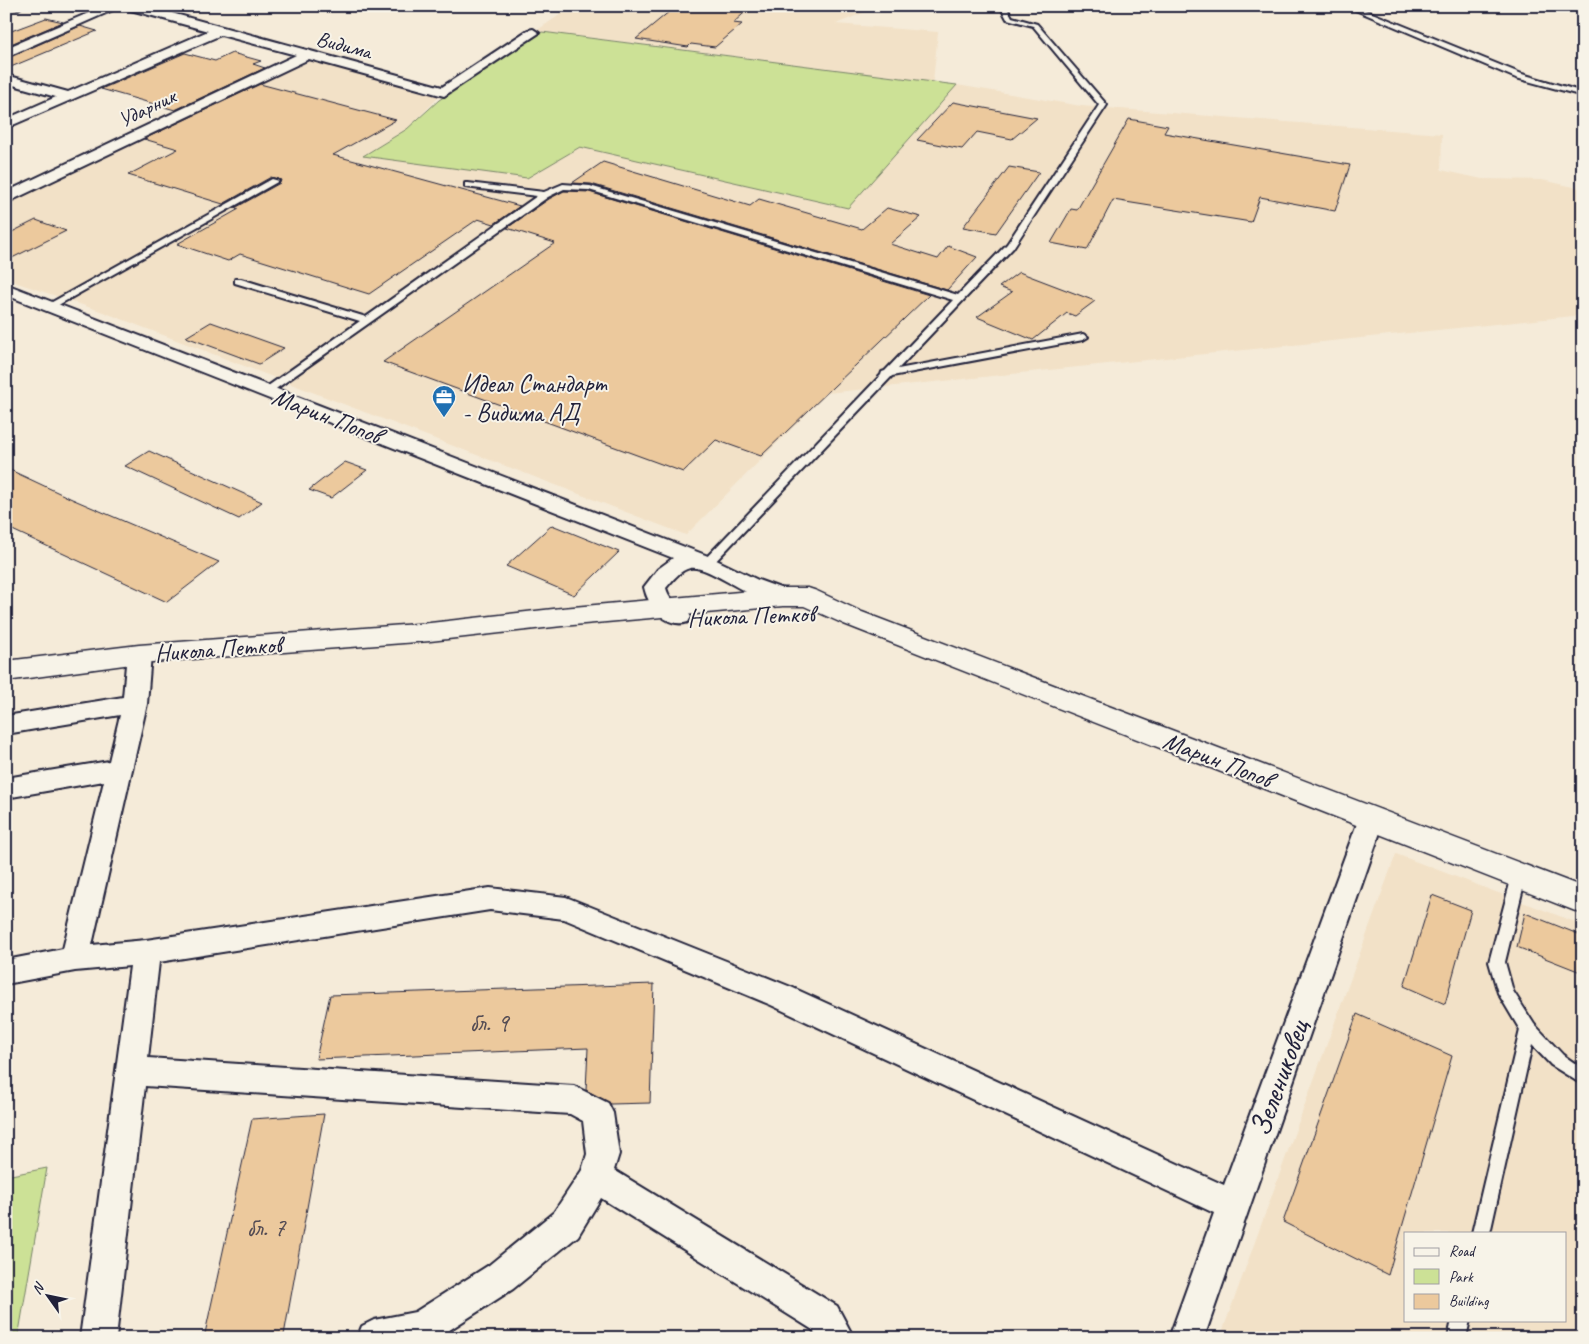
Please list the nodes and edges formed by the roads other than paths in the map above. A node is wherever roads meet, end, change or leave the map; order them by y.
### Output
1 (116, 6) edge
2 (131, 6) edge
3 (1003, 6) edge
4 (1349, 6) edge
5 (166, 16) junction
6 (221, 30) junction
7 (533, 33) dead end
8 (173, 39) junction
9 (6, 53) edge
10 (305, 56) junction
11 (6, 79) edge
12 (1583, 94) edge
13 (69, 96) junction
14 (6, 124) edge
15 (275, 181) dead end
16 (468, 185) dead end
17 (545, 195) junction
18 (6, 198) edge
19 (238, 281) dead end
20 (6, 289) edge
21 (960, 299) junction
22 (50, 306) junction
23 (367, 320) junction
24 (1083, 336) dead end
25 (886, 374) junction
26 (266, 391) junction
27 (648, 541) junction
28 (704, 562) junction
29 (731, 577) junction
30 (662, 578) junction
31 (783, 596) junction
32 (721, 609) junction
33 (672, 613) junction
34 (853, 618) junction
35 (139, 654) junction
36 (6, 671) edge
37 (135, 704) junction
38 (6, 725) edge
39 (120, 769) junction
40 (6, 788) edge
41 (1372, 818) junction
42 (1519, 876) junction
43 (1583, 901) edge
44 (146, 952) junction
45 (75, 959) junction
46 (6, 972) edge
47 (1528, 1029) junction
48 (133, 1071) junction
49 (1583, 1078) edge
50 (596, 1177) junction
51 (1234, 1206) junction
52 (1482, 1232) edge
53 (1461, 1322) edge
54 (98, 1338) edge
55 (374, 1338) edge
56 (837, 1338) edge
57 (1186, 1338) edge
58 (1457, 1338) edge

1 - 9 street
2 - 5 street, Видима
3 - 21 lane
4 - 12 lane
5 - 6 street, Видима
5 - 8 street
6 - 8 street
6 - 10 street, Видима
7 - 10 street, Видима
8 - 13 street
10 - 18 street, Ударник
11 - 13 street
13 - 14 street
15 - 22 lane
16 - 17 lane
17 - 21 lane
17 - 23 lane
19 - 23 lane
20 - 22 street, Марин Попов
21 - 25 lane
22 - 26 street, Марин Попов
23 - 26 lane
24 - 25 lane
25 - 28 lane
26 - 27 street, Марин Попов
27 - 28 street, Марин Попов
27 - 30 street
28 - 29 street
28 - 30 street
29 - 31 street
29 - 32 street
30 - 33 street
31 - 32 main road, Никола Петков
31 - 34 main road, Никола Петков
32 - 33 main road, Никола Петков
32 - 34 main road, Никола Петков
33 - 35 main road, Никола Петков
34 - 41 main road, Марин Попов
35 - 36 main road, Никола Петков
35 - 37 street
37 - 38 street
37 - 39 street
39 - 40 street
39 - 45 street
41 - 42 main road, Марин Попов
41 - 51 street, Зелениковец
42 - 43 main road, Марин Попов
42 - 47 lane
44 - 45 street
44 - 48 street
44 - 51 street
45 - 46 street
47 - 49 lane
47 - 52 lane
48 - 50 street
48 - 54 street
50 - 55 street
50 - 56 street
51 - 57 street, Зелениковец
53 - 58 lane

